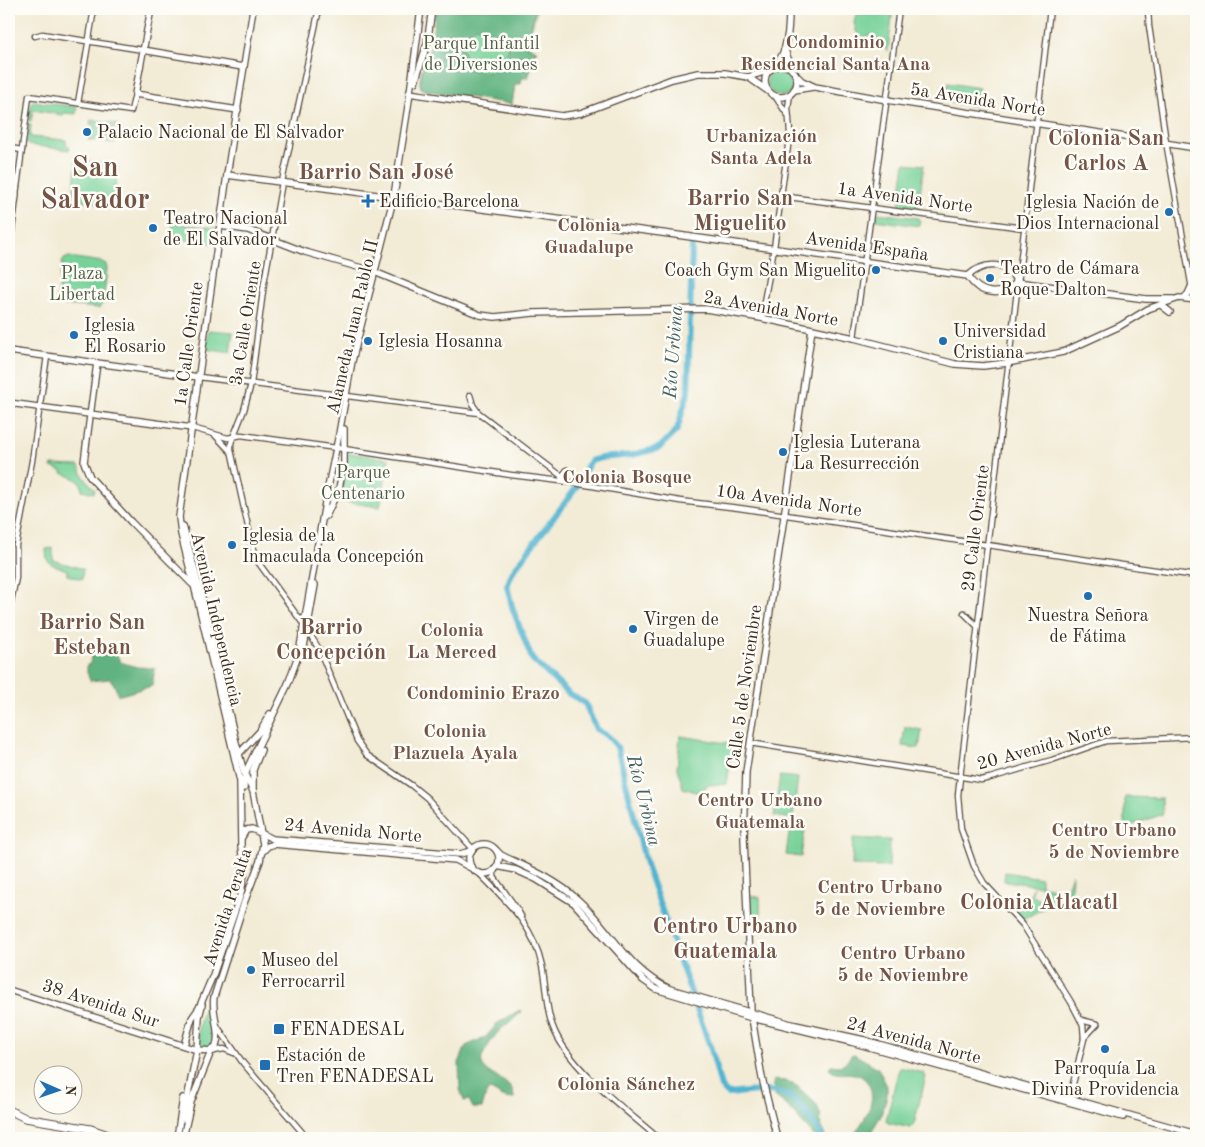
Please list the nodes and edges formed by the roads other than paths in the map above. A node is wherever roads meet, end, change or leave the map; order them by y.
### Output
1 (94, 9) edge
2 (151, 9) edge
3 (253, 9) edge
4 (319, 9) edge
5 (419, 9) edge
6 (431, 9) edge
7 (789, 9) edge
8 (899, 9) edge
9 (1050, 9) edge
10 (1148, 9) edge
11 (35, 36) dead end
12 (88, 42) junction
13 (785, 48) junction
14 (144, 50) junction
15 (243, 67) junction
16 (772, 69) junction
17 (794, 72) junction
18 (412, 77) junction
19 (748, 77) junction
20 (815, 87) junction
21 (768, 91) junction
22 (792, 92) junction
23 (411, 93) junction
24 (135, 94) junction
25 (775, 96) junction
26 (887, 100) junction
27 (78, 103) junction
28 (238, 110) junction
29 (788, 115) junction
30 (1036, 124) junction
31 (1166, 142) junction
32 (9, 148) edge
33 (1196, 148) edge
34 (22, 150) junction
35 (227, 175) junction
36 (282, 182) junction
37 (9, 194) edge
38 (16, 195) junction
39 (394, 196) junction
40 (781, 196) junction
41 (872, 208) junction
42 (220, 226) junction
43 (1024, 228) junction
44 (272, 239) junction
45 (774, 248) junction
46 (9, 250) edge
47 (865, 261) junction
48 (375, 272) junction
49 (968, 276) junction
50 (1017, 282) junction
51 (1192, 285) junction
52 (1181, 298) junction
53 (1146, 299) junction
54 (1195, 300) edge
55 (1161, 305) junction
56 (1148, 309) junction
57 (1170, 312) dead end
58 (1196, 312) edge
59 (761, 318) junction
60 (812, 330) junction
61 (854, 338) junction
62 (9, 351) edge
63 (47, 356) junction
64 (97, 363) junction
65 (1008, 364) junction
66 (199, 377) junction
67 (251, 384) junction
68 (470, 395) dead end
69 (346, 396) junction
70 (9, 403) edge
71 (40, 407) junction
72 (90, 413) junction
73 (479, 413) junction
74 (192, 428) junction
75 (214, 434) junction
76 (234, 436) junction
77 (338, 448) junction
78 (232, 453) junction
79 (550, 467) junction
80 (567, 470) dead end
81 (562, 477) junction
82 (543, 479) junction
83 (552, 480) junction
84 (570, 482) junction
85 (785, 515) junction
86 (179, 517) junction
87 (986, 545) junction
88 (1196, 576) edge
89 (194, 585) junction
90 (979, 609) junction
91 (9, 610) edge
92 (304, 625) junction
93 (977, 626) junction
94 (1196, 715) edge
95 (1196, 737) edge
96 (750, 743) junction
97 (239, 753) junction
98 (255, 754) junction
99 (235, 758) junction
100 (245, 776) junction
101 (960, 777) junction
102 (249, 783) junction
103 (253, 791) junction
104 (260, 831) junction
105 (242, 837) junction
106 (472, 850) junction
107 (497, 851) junction
108 (262, 853) junction
109 (495, 868) junction
110 (473, 869) junction
111 (479, 873) junction
112 (242, 902) junction
113 (521, 917) junction
114 (215, 979) junction
115 (9, 990) edge
116 (683, 996) junction
117 (198, 1008) junction
118 (752, 1015) junction
119 (1081, 1020) junction
120 (215, 1022) junction
121 (1084, 1039) junction
122 (184, 1045) junction
123 (196, 1050) junction
124 (213, 1051) junction
125 (237, 1055) junction
126 (1069, 1099) junction
127 (9, 1110) edge
128 (9, 1114) edge
129 (1196, 1136) edge
130 (108, 1138) edge
131 (117, 1138) edge
132 (176, 1138) edge
133 (182, 1138) edge
134 (307, 1138) edge
135 (658, 1138) edge
136 (777, 1138) edge

1 - 12 street
2 - 14 main road
3 - 15 main road, 1a Calle Oriente
4 - 36 street, 3a Calle Oriente
5 - 18 main road
5 - 23 main road, Alameda Juan Pablo II
6 - 18 main road
6 - 23 main road, Alameda Juan Pablo II
7 - 13 main road
8 - 26 street
9 - 30 street, 29 Calle Oriente
10 - 31 street
11 - 12 street
12 - 14 street
12 - 27 street
13 - 16 main road
13 - 17 main road
14 - 15 main road
14 - 24 main road
15 - 28 main road, 1a Calle Oriente
16 - 17 main road
16 - 19 main road
16 - 21 main road
17 - 20 main road, 5a Avenida Norte
17 - 22 main road
18 - 23 main road
19 - 21 main road
19 - 23 main road
20 - 22 main road, 5a Avenida Norte
20 - 26 main road, 5a Avenida Norte
21 - 25 main road
22 - 25 main road
22 - 29 street
23 - 39 main road, Alameda Juan Pablo II
24 - 27 street
24 - 28 main road
25 - 29 street
26 - 30 main road, 5a Avenida Norte
26 - 41 street
27 - 34 street
28 - 35 main road, 1a Calle Oriente
29 - 40 street
30 - 31 main road, 5a Avenida Norte
30 - 43 street, 29 Calle Oriente
31 - 33 main road, 5a Avenida Norte
31 - 51 street
32 - 34 street
34 - 38 street
35 - 36 main road, Avenida España
35 - 42 main road, 1a Calle Oriente
36 - 39 main road, Avenida España
36 - 44 street, 3a Calle Oriente
37 - 38 main road
38 - 46 main road
39 - 45 main road, Avenida España
39 - 48 main road, Alameda Juan Pablo II
40 - 41 street, 1a Avenida Norte
40 - 45 street
41 - 43 street, 1a Avenida Norte
41 - 47 street
42 - 44 main road, 2a Avenida Norte
42 - 66 main road, 1a Calle Oriente
43 - 50 street, 29 Calle Oriente
44 - 48 main road, 2a Avenida Norte
44 - 67 street, 3a Calle Oriente
45 - 47 main road, Avenida España
45 - 59 street
47 - 49 main road, Avenida España
47 - 61 street
48 - 59 main road, 2a Avenida Norte
48 - 69 main road, Alameda Juan Pablo II
49 - 50 main road
49 - 50 main road
50 - 53 main road
50 - 65 street, 29 Calle Oriente
51 - 52 main road
51 - 54 street
52 - 53 main road
52 - 54 main road, 2a Avenida Norte
52 - 55 main road, 2a Avenida Norte
53 - 56 main road
54 - 58 street
55 - 56 main road, 2a Avenida Norte
55 - 57 main road
56 - 65 main road, 2a Avenida Norte
59 - 60 main road, 2a Avenida Norte
60 - 61 main road, 2a Avenida Norte
60 - 85 main road, Calle 5 de Noviembre
61 - 65 main road, 2a Avenida Norte
62 - 63 main road
63 - 64 main road
63 - 71 street
64 - 66 main road
64 - 72 main road
65 - 87 street, 29 Calle Oriente
66 - 67 street
66 - 74 main road, 1a Calle Oriente
67 - 69 street
67 - 76 street, 3a Calle Oriente
68 - 73 street
69 - 73 street
69 - 77 main road, Alameda Juan Pablo II
69 - 77 main road
69 - 77 main road, Alameda Juan Pablo II
70 - 71 main road, 10a Avenida Norte
71 - 72 main road, 10a Avenida Norte
71 - 91 street
72 - 74 main road, 10a Avenida Norte
72 - 89 main road
73 - 79 street
74 - 75 street, 10a Avenida Norte
74 - 86 main road, 1a Calle Oriente
75 - 76 street, 10a Avenida Norte
75 - 78 street
76 - 77 street, 10a Avenida Norte
76 - 78 street, 3a Calle Oriente
77 - 82 street, 10a Avenida Norte
77 - 92 main road, Alameda Juan Pablo II
77 - 92 main road
77 - 92 main road, Alameda Juan Pablo II
78 - 92 street
79 - 81 street
79 - 82 street
80 - 81 street
81 - 83 street
81 - 84 street
82 - 83 street, 10a Avenida Norte
83 - 84 street, 10a Avenida Norte
84 - 85 street, 10a Avenida Norte
85 - 87 street, 10a Avenida Norte
85 - 96 main road, Calle 5 de Noviembre
86 - 89 main road, Avenida Independencia
86 - 97 main road, Avenida Independencia
87 - 88 street, 10a Avenida Norte
87 - 90 street, 29 Calle Oriente
89 - 99 main road, Avenida Independencia
90 - 93 street, 29 Calle Oriente
90 - 93 street
92 - 97 main road, Alameda Juan Pablo II
92 - 98 main road
92 - 103 main road, Alameda Juan Pablo II
92 - 106 street
93 - 101 street, 29 Calle Oriente
94 - 95 street
95 - 101 street, 20 Avenida Norte
96 - 101 street, 20 Avenida Norte
96 - 118 main road, Calle 5 de Noviembre
97 - 99 main road, Alameda Juan Pablo II
97 - 100 main road, Avenida Peralta
98 - 100 main road
98 - 102 main road
99 - 105 main road, Avenida Peralta
100 - 102 main road, Avenida Peralta
100 - 105 main road
101 - 119 street, 29 Calle Oriente
102 - 103 main road, Avenida Peralta
102 - 104 main road
103 - 104 main road, Avenida Peralta
104 - 105 main road, 24 Avenida Norte
104 - 106 main road, 24 Avenida Norte
104 - 108 main road, Avenida Peralta
104 - 112 main road
105 - 112 main road
105 - 117 main road, Avenida Peralta
106 - 107 main road
106 - 110 main road
107 - 109 main road
107 - 116 main road
108 - 110 main road, 24 Avenida Norte
108 - 120 main road, Avenida Peralta
109 - 111 main road
109 - 113 street
109 - 116 main road
110 - 111 main road
111 - 113 street
112 - 114 main road
113 - 135 street
114 - 123 main road
114 - 124 main road
115 - 122 main road, 38 Avenida Sur
116 - 118 main road, 24 Avenida Norte
117 - 122 main road, Avenida Peralta
117 - 123 main road, Avenida Peralta
118 - 126 main road, 24 Avenida Norte
118 - 136 main road, Calle 5 de Noviembre
119 - 121 street
119 - 121 street, 29 Calle Oriente
120 - 124 main road, Avenida Peralta
120 - 125 street
121 - 126 street
122 - 123 main road
123 - 124 main road
123 - 132 main road
123 - 133 main road
124 - 125 street
124 - 133 main road
125 - 134 street
126 - 129 main road, 24 Avenida Norte
127 - 131 highway
128 - 130 highway

